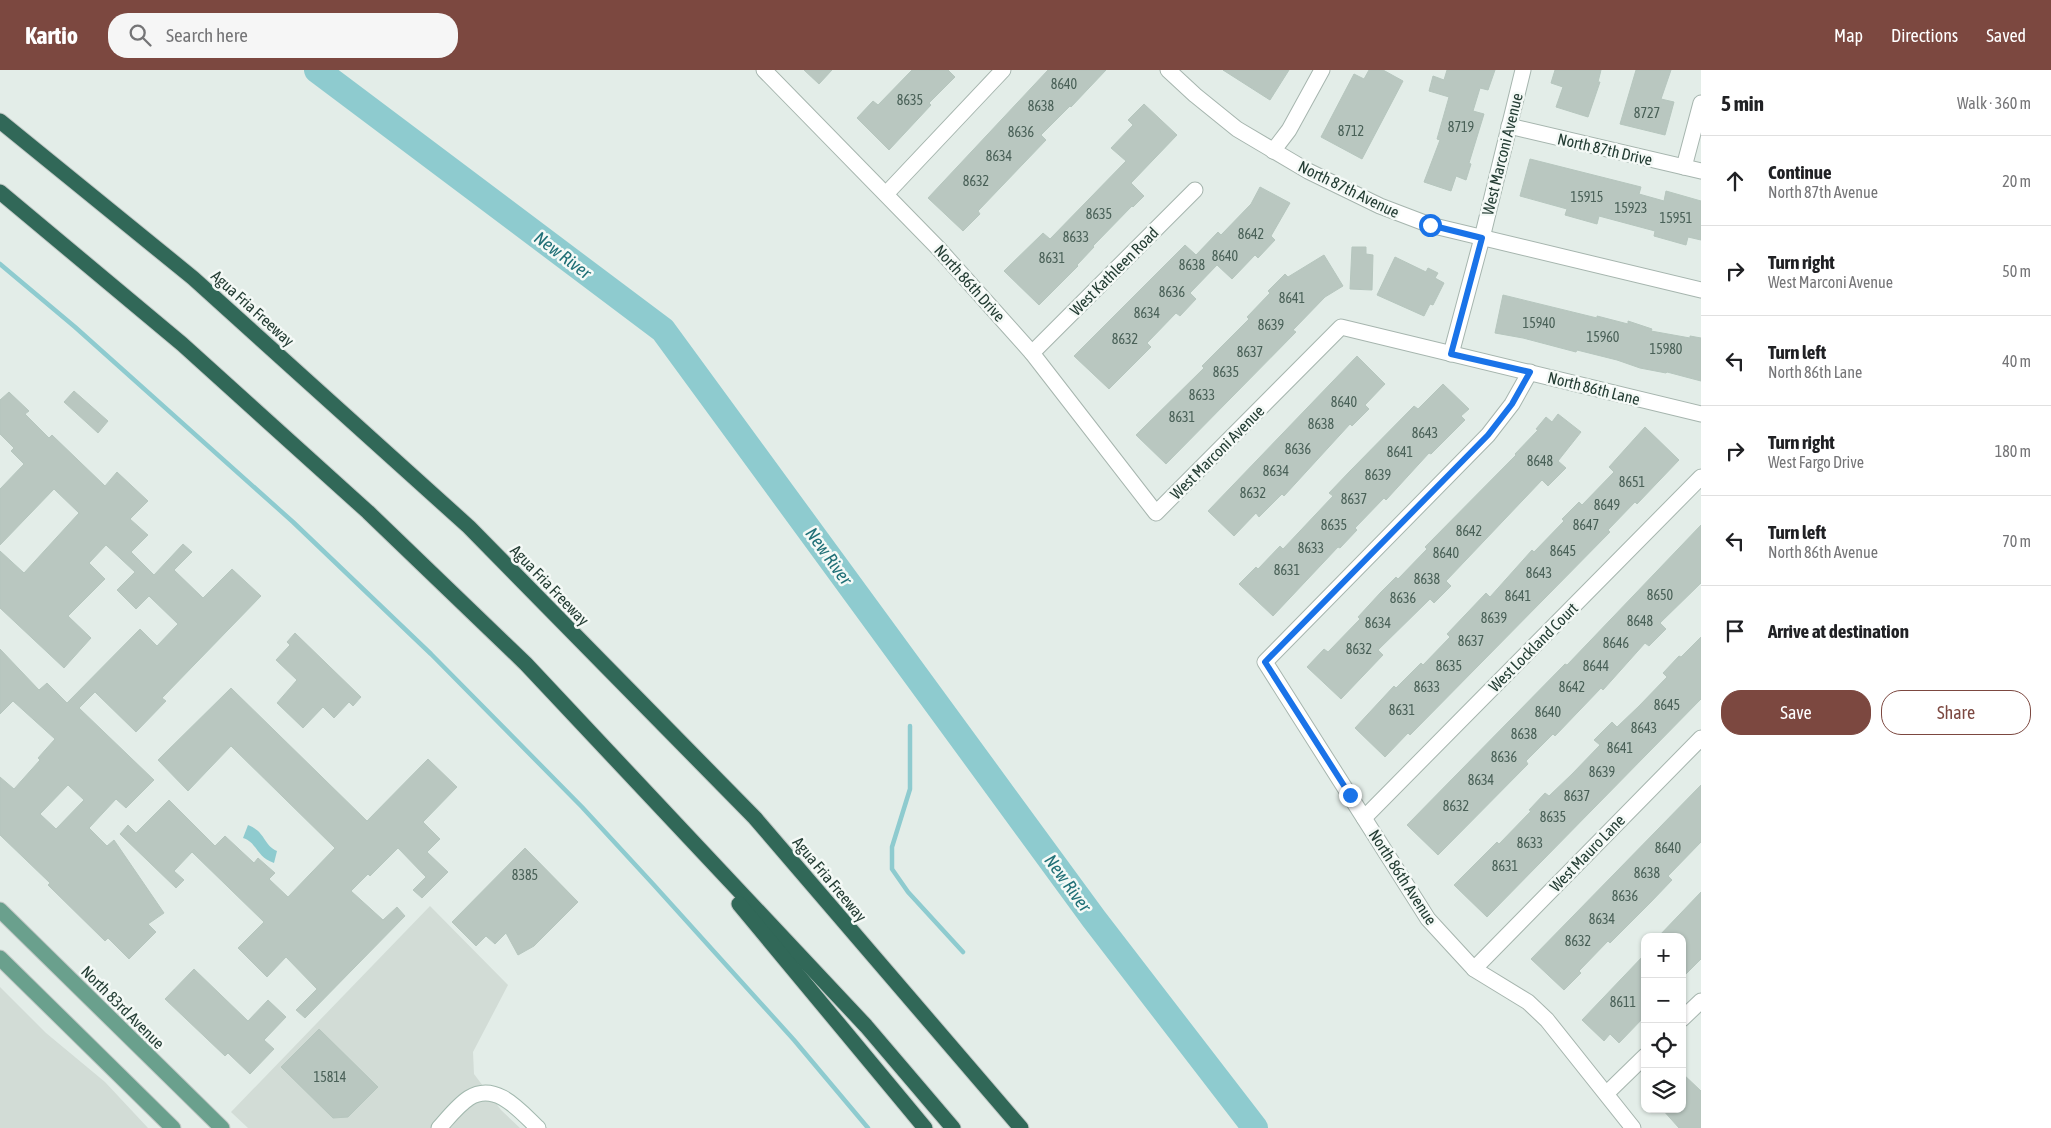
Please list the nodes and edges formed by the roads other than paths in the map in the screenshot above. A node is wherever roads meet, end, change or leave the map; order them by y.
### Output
1 (764, 70) edge
2 (1003, 70) edge
3 (1168, 70) edge
4 (1322, 70) edge
5 (1523, 70) edge
6 (1701, 103) edge
7 (0, 121) edge
8 (1509, 126) junction
9 (1274, 150) junction
10 (1684, 167) junction
11 (1701, 171) edge
12 (1195, 190) dead end
13 (0, 192) edge
14 (886, 194) junction
15 (1482, 238) junction
16 (1701, 290) edge
17 (1341, 326) joint
18 (1032, 353) junction
19 (1451, 354) junction
20 (1530, 372) junction
21 (1701, 414) edge
22 (1701, 477) edge
23 (1156, 513) joint
24 (1701, 738) edge
25 (637, 782) junction
26 (1364, 818) junction
27 (0, 910) edge
28 (0, 958) edge
29 (1474, 969) junction
30 (1701, 1001) edge
31 (1686, 1015) edge
32 (1641, 1060) edge
33 (1607, 1093) junction
34 (173, 1128) edge
35 (222, 1128) edge
36 (439, 1128) edge
37 (538, 1128) edge
38 (925, 1128) edge
39 (953, 1128) edge
40 (1021, 1128) edge
41 (1634, 1128) edge

1 - 14 street, North 86th Drive
2 - 14 street
3 - 9 street, North 87th Avenue
4 - 9 street
5 - 8 street, West Marconi Avenue
6 - 10 street
7 - 40 highway, Agua Fria Freeway
8 - 10 street, North 87th Drive
8 - 15 street, West Marconi Avenue
9 - 15 street, North 87th Avenue
10 - 11 street, North 87th Drive
12 - 18 street, West Kathleen Road
13 - 25 highway
14 - 18 street, North 86th Drive
15 - 16 street, North 87th Avenue
15 - 19 street, West Marconi Avenue
17 - 19 street, North 86th Lane
17 - 23 street, West Marconi Avenue
18 - 23 street, North 86th Drive
19 - 20 street, North 86th Lane
20 - 21 street, North 86th Lane
20 - 26 street, North 86th Avenue
22 - 26 street, West Lockland Court
24 - 29 street, West Mauro Lane
25 - 38 highway
25 - 39 highway
26 - 29 street, North 86th Avenue
27 - 35 main road, North 83rd Avenue
28 - 34 main road
29 - 33 street, North 86th Avenue
30 - 31 street
32 - 33 street
33 - 41 street, North 86th Avenue
36 - 37 street

